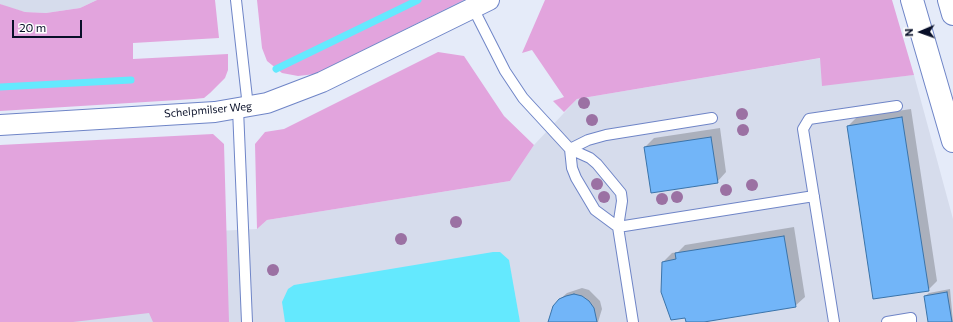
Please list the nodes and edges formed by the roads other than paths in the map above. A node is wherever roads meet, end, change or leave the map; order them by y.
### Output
1 (236, 0) edge
2 (912, 0) edge
3 (949, 0) edge
4 (481, 4) edge
5 (953, 14) edge
6 (897, 106) dead end
7 (243, 108) junction
8 (712, 118) dead end
9 (0, 124) edge
10 (953, 141) edge
11 (570, 149) junction
12 (814, 196) junction
13 (618, 227) junction
14 (247, 322) edge
15 (633, 322) edge
16 (834, 322) edge
17 (887, 322) edge
18 (911, 322) edge

1 - 7 lane
2 - 10 main road
3 - 5 main road
4 - 7 street, Schelpmilser Weg
4 - 11 lane
6 - 12 lane
7 - 9 street, Schelpmilser Weg
7 - 14 lane
8 - 11 lane
11 - 13 lane
11 - 13 lane
12 - 13 lane
12 - 16 lane
13 - 15 lane
17 - 18 lane

